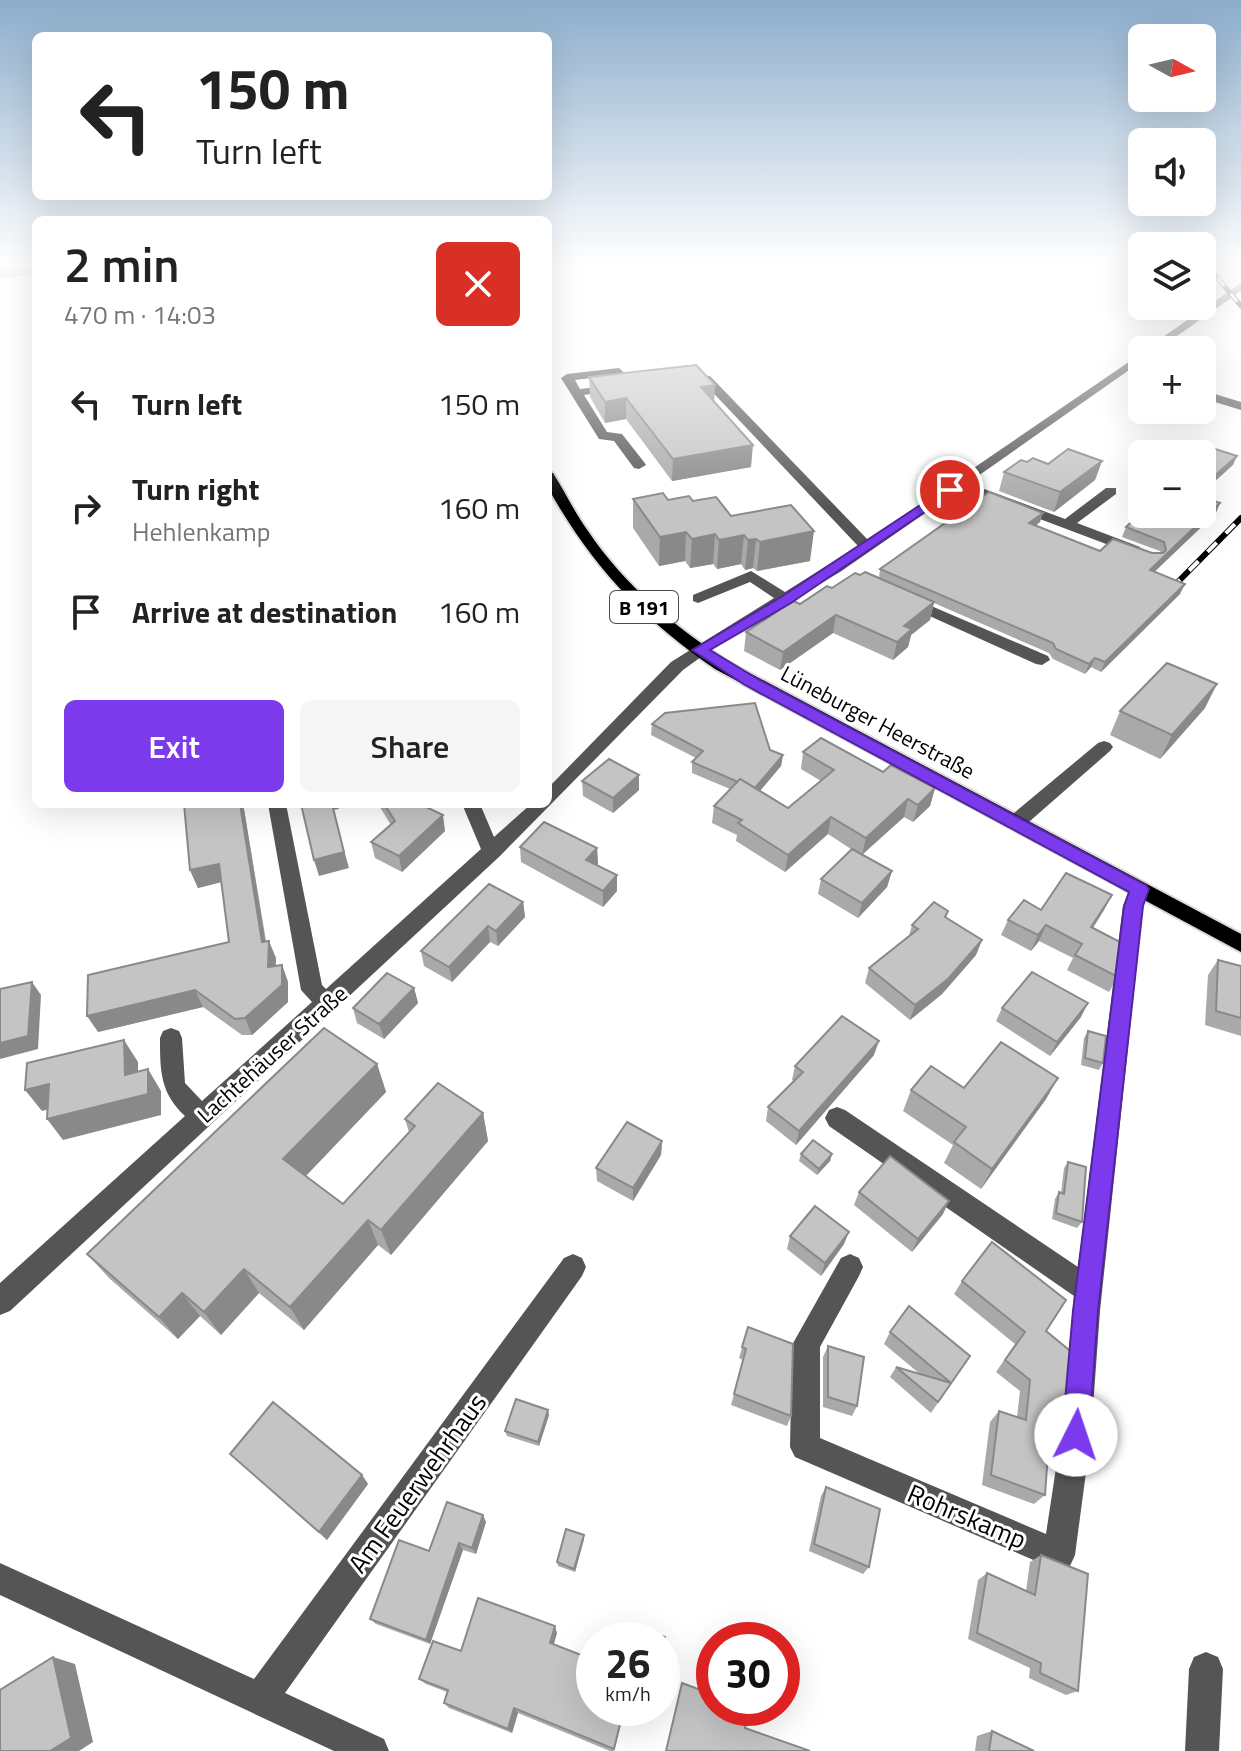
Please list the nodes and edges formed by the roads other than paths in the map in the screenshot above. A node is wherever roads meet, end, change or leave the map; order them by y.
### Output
1 (1128, 366) edge
2 (1123, 369) junction
3 (1128, 371) edge
4 (682, 378) edge
5 (637, 384) edge
6 (1216, 398) edge
7 (1241, 406) edge
8 (639, 465) dead end
9 (552, 482) edge
10 (955, 487) junction
11 (1111, 491) dead end
12 (1067, 524) junction
13 (1082, 530) junction
14 (867, 547) junction
15 (1154, 557) edge
16 (835, 569) junction
17 (857, 579) edge
18 (896, 596) edge
19 (698, 598) dead end
20 (786, 600) junction
21 (699, 650) junction
22 (1042, 660) dead end
23 (1104, 747) dead end
24 (552, 795) edge
25 (278, 808) edge
26 (472, 808) edge
27 (539, 808) edge
28 (1015, 823) junction
29 (493, 851) junction
30 (1140, 889) junction
31 (1241, 944) edge
32 (329, 1003) junction
33 (171, 1038) dead end
34 (204, 1116) junction
35 (837, 1118) dead end
36 (573, 1267) dead end
37 (850, 1267) dead end
38 (1089, 1290) junction
39 (0, 1301) edge
40 (0, 1579) edge
41 (1206, 1669) dead end
42 (260, 1699) junction
43 (372, 1751) edge
44 (1202, 1751) edge

1 - 2 street
2 - 3 street
2 - 10 street
4 - 14 street
5 - 8 street
6 - 7 street
9 - 21 main road, Lüneburger Heerstraße / B 191
10 - 12 street
10 - 13 street
10 - 14 street
11 - 12 street
12 - 13 street
13 - 15 street
14 - 16 street
16 - 17 street
16 - 20 street
18 - 22 street
19 - 20 street
20 - 21 street
21 - 24 street
21 - 28 main road, Lüneburger Heerstraße / B 191
23 - 28 street
25 - 32 street
26 - 29 street
27 - 29 street, Lachtehäuser Straße
28 - 30 main road, Lüneburger Heerstraße / B 191
29 - 32 street, Lachtehäuser Straße
30 - 31 main road, Lüneburger Heerstraße / B 191
30 - 38 street, Rohrskamp
32 - 34 street, Lachtehäuser Straße
33 - 34 street
34 - 39 street, Lachtehäuser Straße
35 - 38 street
36 - 42 street, Am Feuerwehrhaus
37 - 38 street, Rohrskamp
40 - 42 street
41 - 44 street
42 - 43 street

